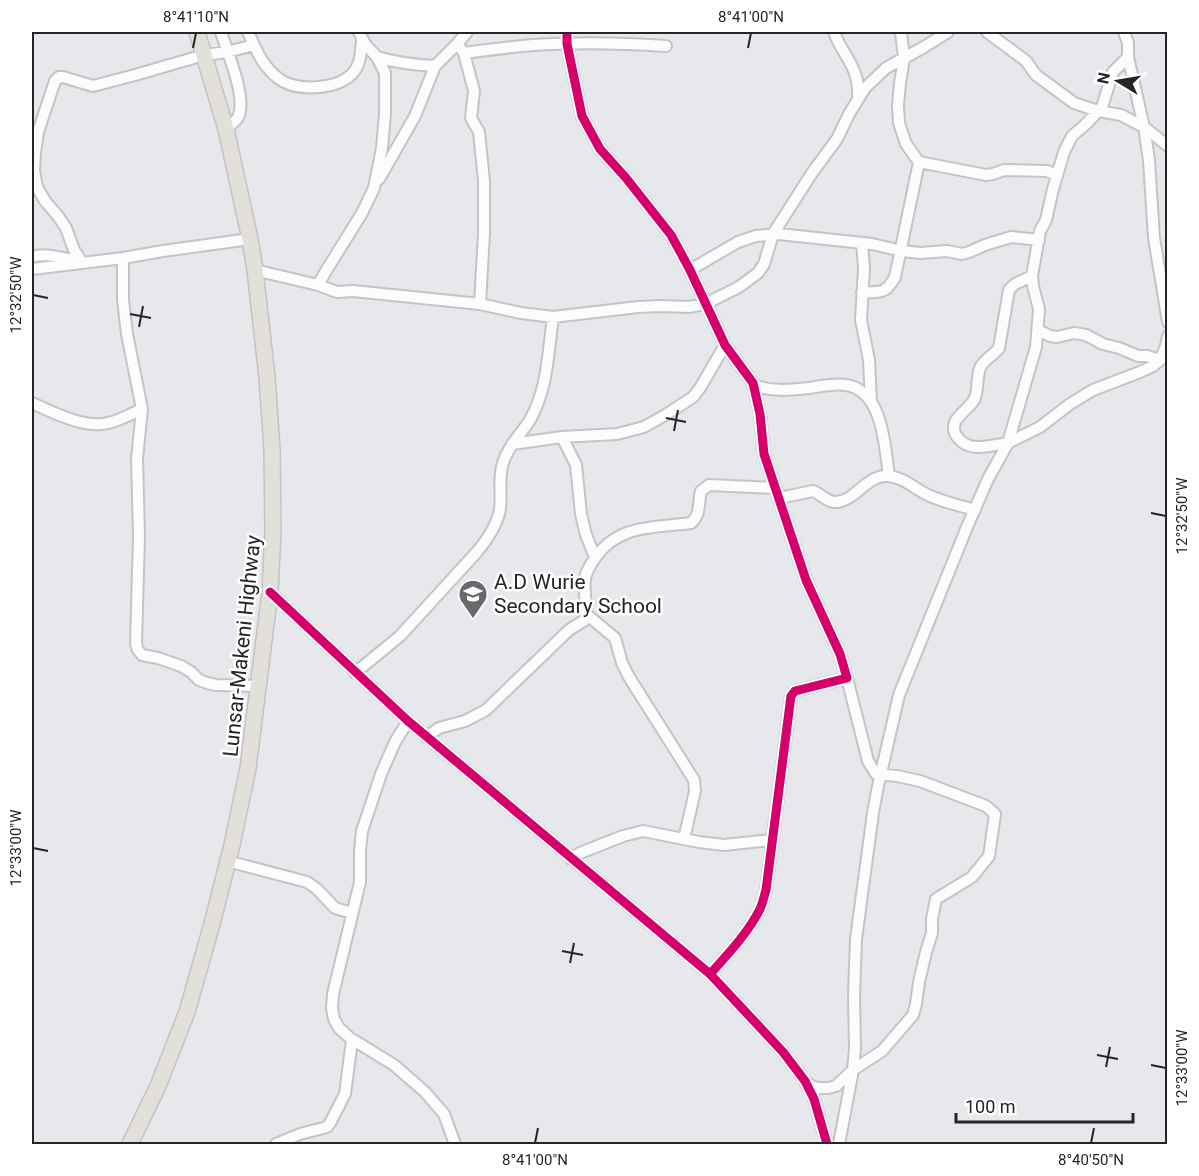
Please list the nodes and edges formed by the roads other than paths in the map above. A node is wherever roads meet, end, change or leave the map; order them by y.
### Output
1 (197, 32) edge
2 (221, 32) edge
3 (248, 32) edge
4 (467, 32) edge
5 (567, 32) edge
6 (834, 32) edge
7 (901, 32) edge
8 (948, 32) edge
9 (987, 32) edge
10 (1124, 32) edge
11 (361, 35) edge
12 (567, 44) junction
13 (254, 45) junction
14 (666, 46) dead end
15 (461, 48) junction
16 (228, 52) junction
17 (204, 55) junction
18 (377, 57) junction
19 (1128, 57) junction
20 (904, 58) junction
21 (435, 66) junction
22 (858, 99) junction
23 (1098, 111) junction
24 (1144, 127) junction
25 (226, 129) junction
26 (1167, 146) edge
27 (919, 162) junction
28 (1057, 175) junction
29 (374, 188) junction
30 (773, 234) junction
31 (250, 239) junction
32 (1038, 240) junction
33 (862, 243) junction
34 (902, 251) junction
35 (32, 256) edge
36 (123, 258) junction
37 (82, 262) junction
38 (32, 269) edge
39 (255, 270) junction
40 (690, 270) junction
41 (1032, 276) junction
42 (318, 285) junction
43 (862, 293) junction
44 (480, 304) junction
45 (705, 304) junction
46 (553, 317) junction
47 (1167, 322) edge
48 (1038, 330) junction
49 (1167, 336) edge
50 (725, 345) junction
51 (1164, 358) edge
52 (753, 385) junction
53 (871, 401) junction
54 (32, 403) edge
55 (142, 409) junction
56 (562, 437) junction
57 (1008, 443) junction
58 (512, 444) junction
59 (889, 476) junction
60 (778, 493) junction
61 (975, 510) junction
62 (596, 557) junction
63 (270, 592) junction
64 (586, 614) junction
65 (355, 673) junction
66 (847, 678) junction
67 (259, 686) junction
68 (408, 722) junction
69 (426, 737) junction
70 (881, 775) junction
71 (684, 839) junction
72 (771, 840) junction
73 (571, 859) junction
74 (228, 861) junction
75 (352, 913) junction
76 (710, 974) junction
77 (352, 1040) junction
78 (853, 1070) junction
79 (805, 1081) junction
80 (134, 1143) edge
81 (276, 1144) edge
82 (455, 1144) edge
83 (827, 1144) edge
84 (839, 1144) edge

1 - 17 main road, Lunsar-Makeni Highway
2 - 16 street
3 - 13 street
4 - 15 street
5 - 12 street
6 - 22 street
7 - 20 street
8 - 20 street
9 - 23 street
10 - 19 street
11 - 13 street
11 - 18 street
12 - 14 street
12 - 15 street
12 - 40 street
13 - 16 street
15 - 21 street
15 - 44 street
16 - 17 street
16 - 25 street
17 - 25 main road, Lunsar-Makeni Highway
17 - 37 street
18 - 21 street
18 - 29 street
19 - 23 street
19 - 24 street
20 - 22 street
20 - 27 street
21 - 29 street
22 - 30 street
23 - 24 street
23 - 28 street
24 - 26 street
24 - 47 street
25 - 31 main road, Lunsar-Makeni Highway
27 - 28 street
27 - 34 street
28 - 32 street
29 - 42 street
30 - 33 street
30 - 40 street
30 - 45 street
31 - 36 street
31 - 39 main road, Lunsar-Makeni Highway
32 - 34 street
32 - 41 street
33 - 34 street
33 - 43 street
34 - 43 street
35 - 37 street
36 - 37 street
36 - 55 street
37 - 38 street
39 - 42 street
39 - 63 main road, Lunsar-Makeni Highway
40 - 45 street
41 - 48 street
41 - 57 street
42 - 44 street
43 - 53 street
44 - 46 street
45 - 46 street
45 - 50 street
46 - 58 street
48 - 51 street
48 - 57 street
49 - 51 street
50 - 52 street
50 - 56 street
51 - 57 street
52 - 53 street
52 - 60 street
53 - 59 street
54 - 55 street
55 - 67 street
56 - 58 street
56 - 62 street
57 - 61 street
58 - 65 street
59 - 60 street
59 - 61 street
60 - 62 street
60 - 66 street
61 - 70 street
62 - 64 street
63 - 65 street
63 - 67 main road, Lunsar-Makeni Highway
64 - 69 street
64 - 71 street
65 - 68 street
66 - 70 street
66 - 72 street
67 - 74 main road, Lunsar-Makeni Highway
68 - 69 street
68 - 75 street
69 - 73 street
70 - 78 street
70 - 78 street
71 - 72 street
71 - 73 street
72 - 76 street
73 - 76 street
74 - 75 street
74 - 80 main road, Lunsar-Makeni Highway
75 - 77 street
76 - 79 street
77 - 81 street
77 - 82 street
78 - 79 street
78 - 84 street
79 - 83 street

